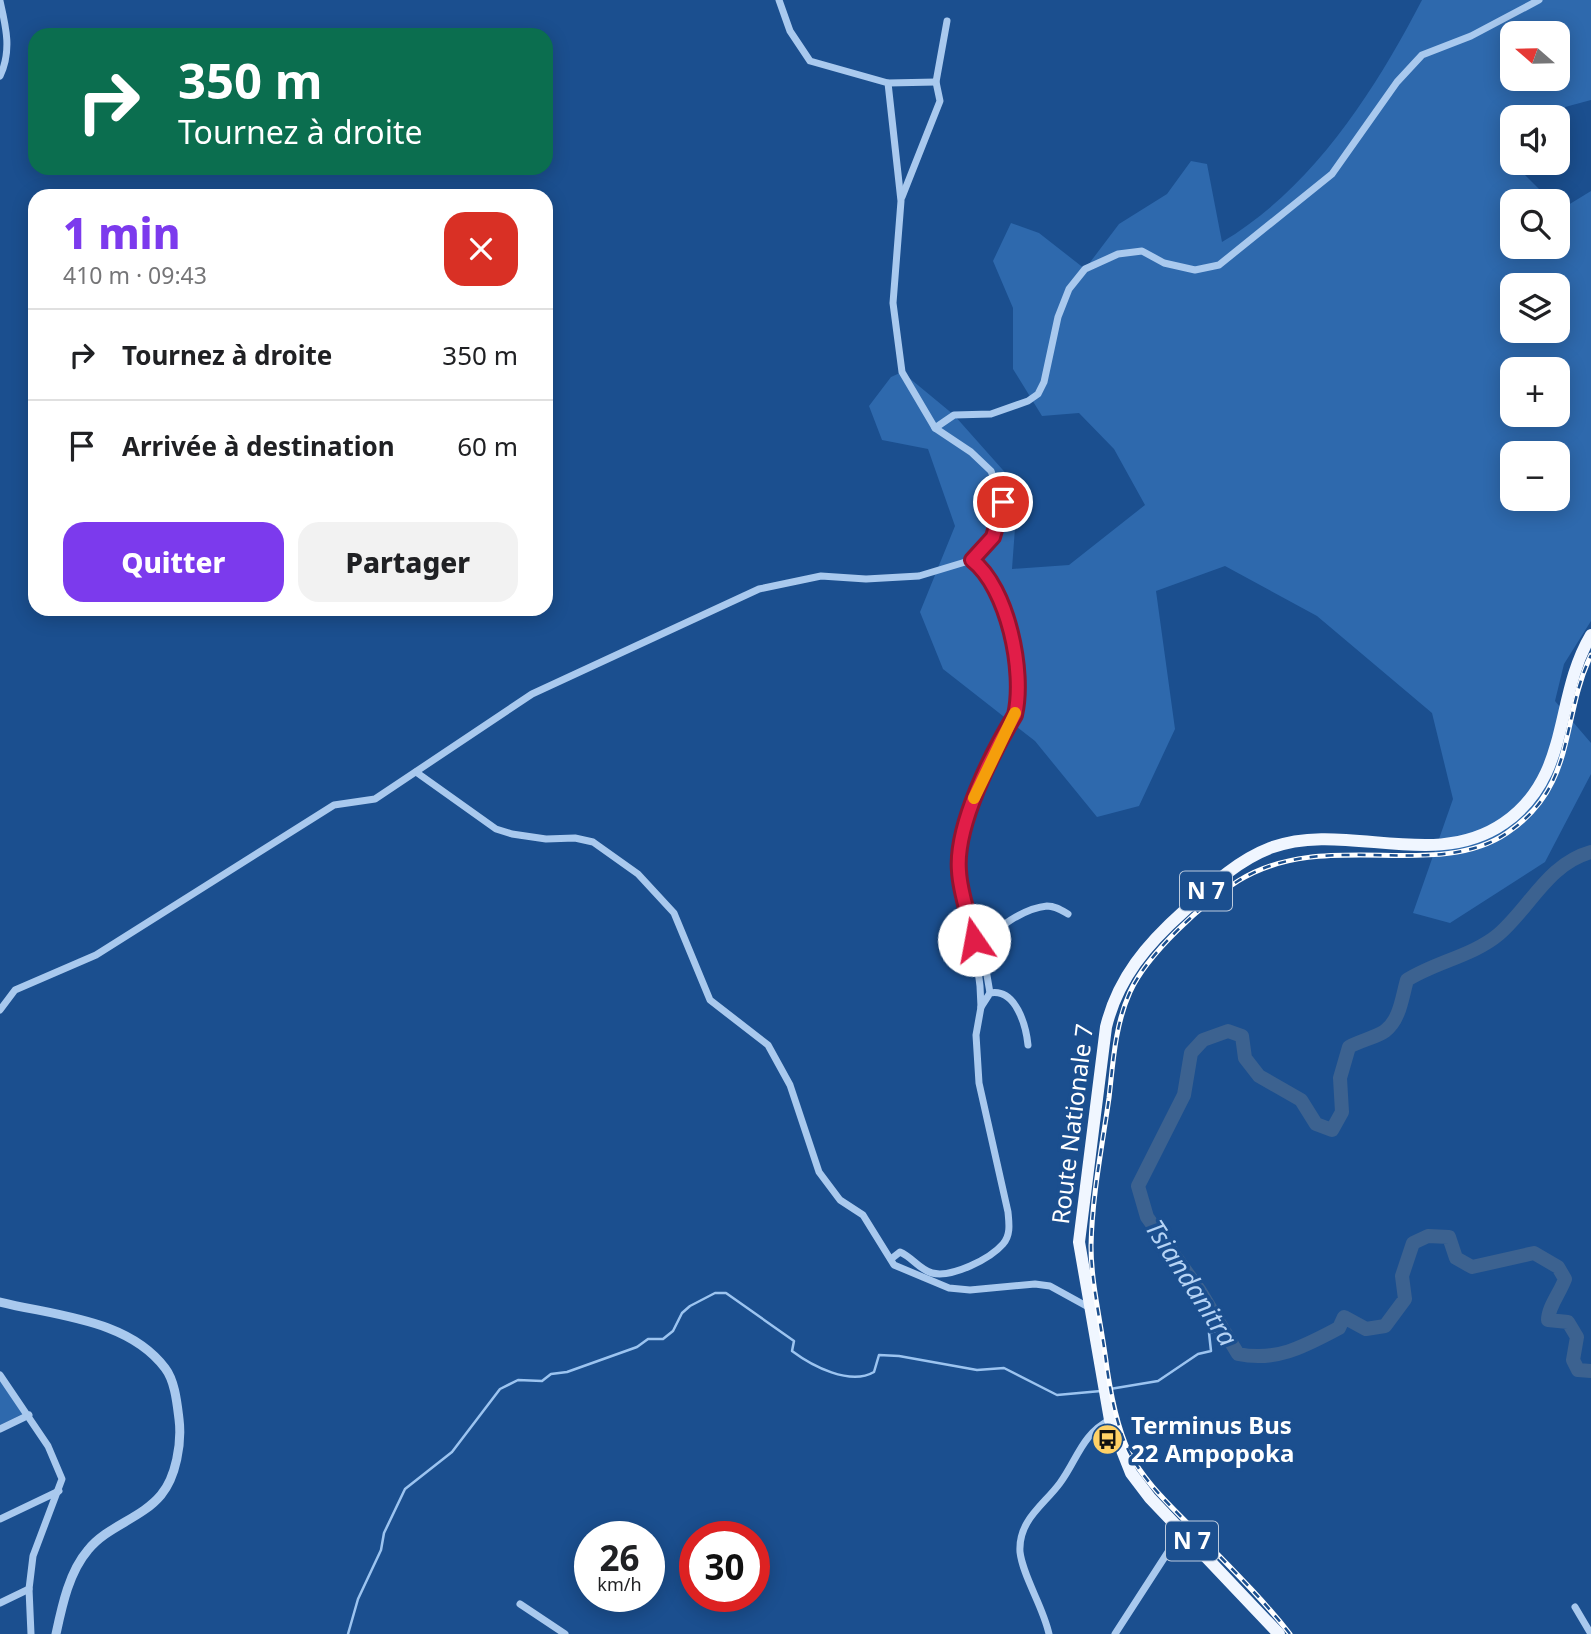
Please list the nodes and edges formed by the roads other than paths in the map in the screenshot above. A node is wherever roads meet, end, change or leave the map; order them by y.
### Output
1 (779, 0) edge
2 (1539, 0) edge
3 (0, 1) edge
4 (947, 21) dead end
5 (0, 76) edge
6 (936, 82) junction
7 (888, 83) junction
8 (901, 201) junction
9 (935, 428) junction
10 (972, 560) junction
11 (1591, 635) edge
12 (416, 772) junction
13 (1068, 914) dead end
14 (990, 993) junction
15 (981, 1007) junction
16 (0, 1010) edge
17 (1028, 1045) dead end
18 (891, 1259) junction
19 (0, 1302) edge
20 (1090, 1308) junction
21 (0, 1375) edge
22 (29, 1415) junction
23 (1110, 1420) junction
24 (0, 1429) edge
25 (59, 1491) junction
26 (0, 1519) edge
27 (1168, 1552) dead end
28 (29, 1589) junction
29 (0, 1603) edge
30 (520, 1604) dead end
31 (1575, 1607) dead end
32 (31, 1634) edge
33 (56, 1634) edge
34 (565, 1634) edge
35 (1048, 1634) edge
36 (1115, 1634) edge
37 (1279, 1634) edge
38 (1591, 1634) edge

1 - 7 street
2 - 9 street
3 - 5 street
4 - 6 street
6 - 7 street
6 - 8 street
7 - 8 street
8 - 9 street
9 - 10 street
10 - 12 street
10 - 15 street
11 - 20 main road, Route Nationale 7 / N 7
12 - 16 street
12 - 18 street
13 - 14 street
14 - 15 street
14 - 17 street
15 - 18 street
18 - 20 street
19 - 33 street
20 - 23 main road, Route Nationale 7 / N 7
21 - 22 street
22 - 24 street
22 - 25 street
23 - 35 street
23 - 37 main road, N 7
25 - 26 street
25 - 28 street
27 - 36 street
28 - 29 street
28 - 32 street
30 - 34 street
31 - 38 street

